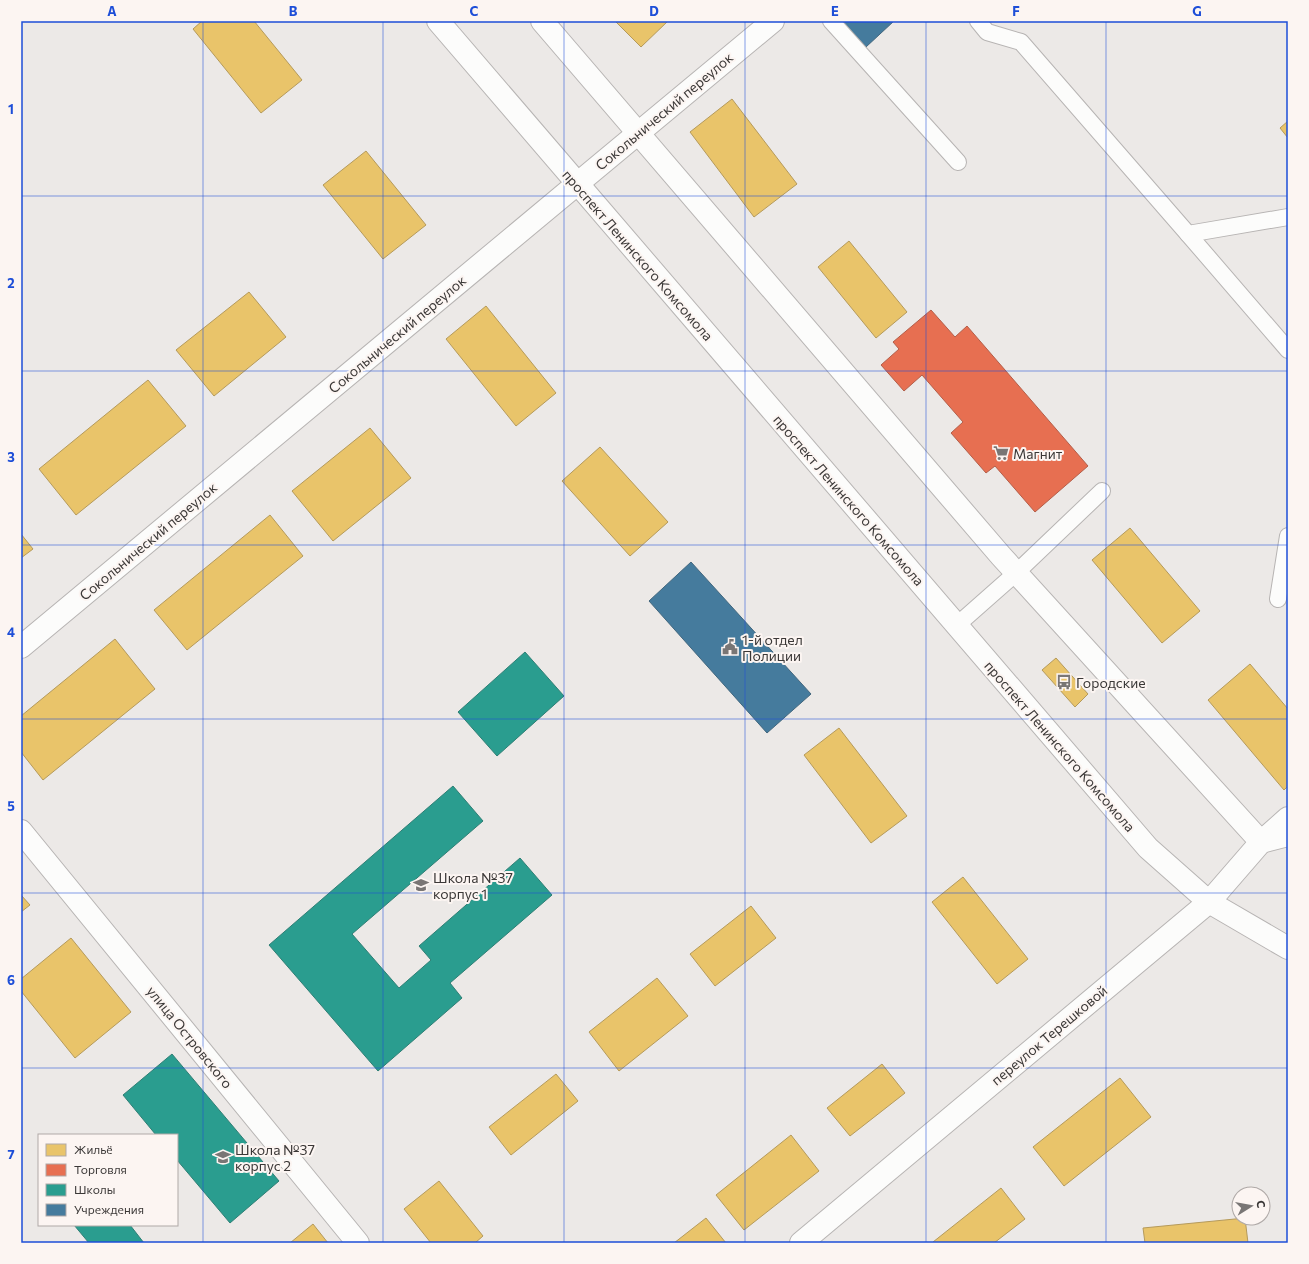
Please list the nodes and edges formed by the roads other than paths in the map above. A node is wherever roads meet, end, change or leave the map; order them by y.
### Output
1 (438, 21) edge
2 (542, 21) edge
3 (773, 21) edge
4 (831, 21) edge
5 (978, 21) edge
6 (637, 133) junction
7 (958, 162) dead end
8 (577, 184) junction
9 (1288, 217) edge
10 (1188, 234) junction
11 (1288, 350) edge
12 (1102, 491) dead end
13 (1288, 536) edge
14 (1016, 572) junction
15 (1278, 599) dead end
16 (956, 626) junction
17 (21, 647) edge
18 (1288, 818) edge
19 (21, 831) edge
20 (1288, 835) edge
21 (1261, 842) junction
22 (1209, 902) junction
23 (1288, 948) edge
24 (358, 1243) edge
25 (801, 1243) edge

1 - 8 street, проспект Ленинского Комсомола
2 - 6 street
3 - 6 street, Сокольнический переулок
4 - 7 lane
5 - 10 lane
6 - 8 street, Сокольнический переулок
6 - 14 street
8 - 16 street, проспект Ленинского Комсомола
8 - 17 street, Сокольнический переулок
9 - 10 lane
10 - 11 lane
12 - 14 lane
13 - 15 lane
14 - 16 lane
14 - 21 street
16 - 22 street, проспект Ленинского Комсомола
18 - 21 street, переулок Терешковой
19 - 24 street, улица Островского
20 - 21 street
21 - 22 street, переулок Терешковой
22 - 23 street, проспект Ленинского Комсомола
22 - 25 street, переулок Терешковой

